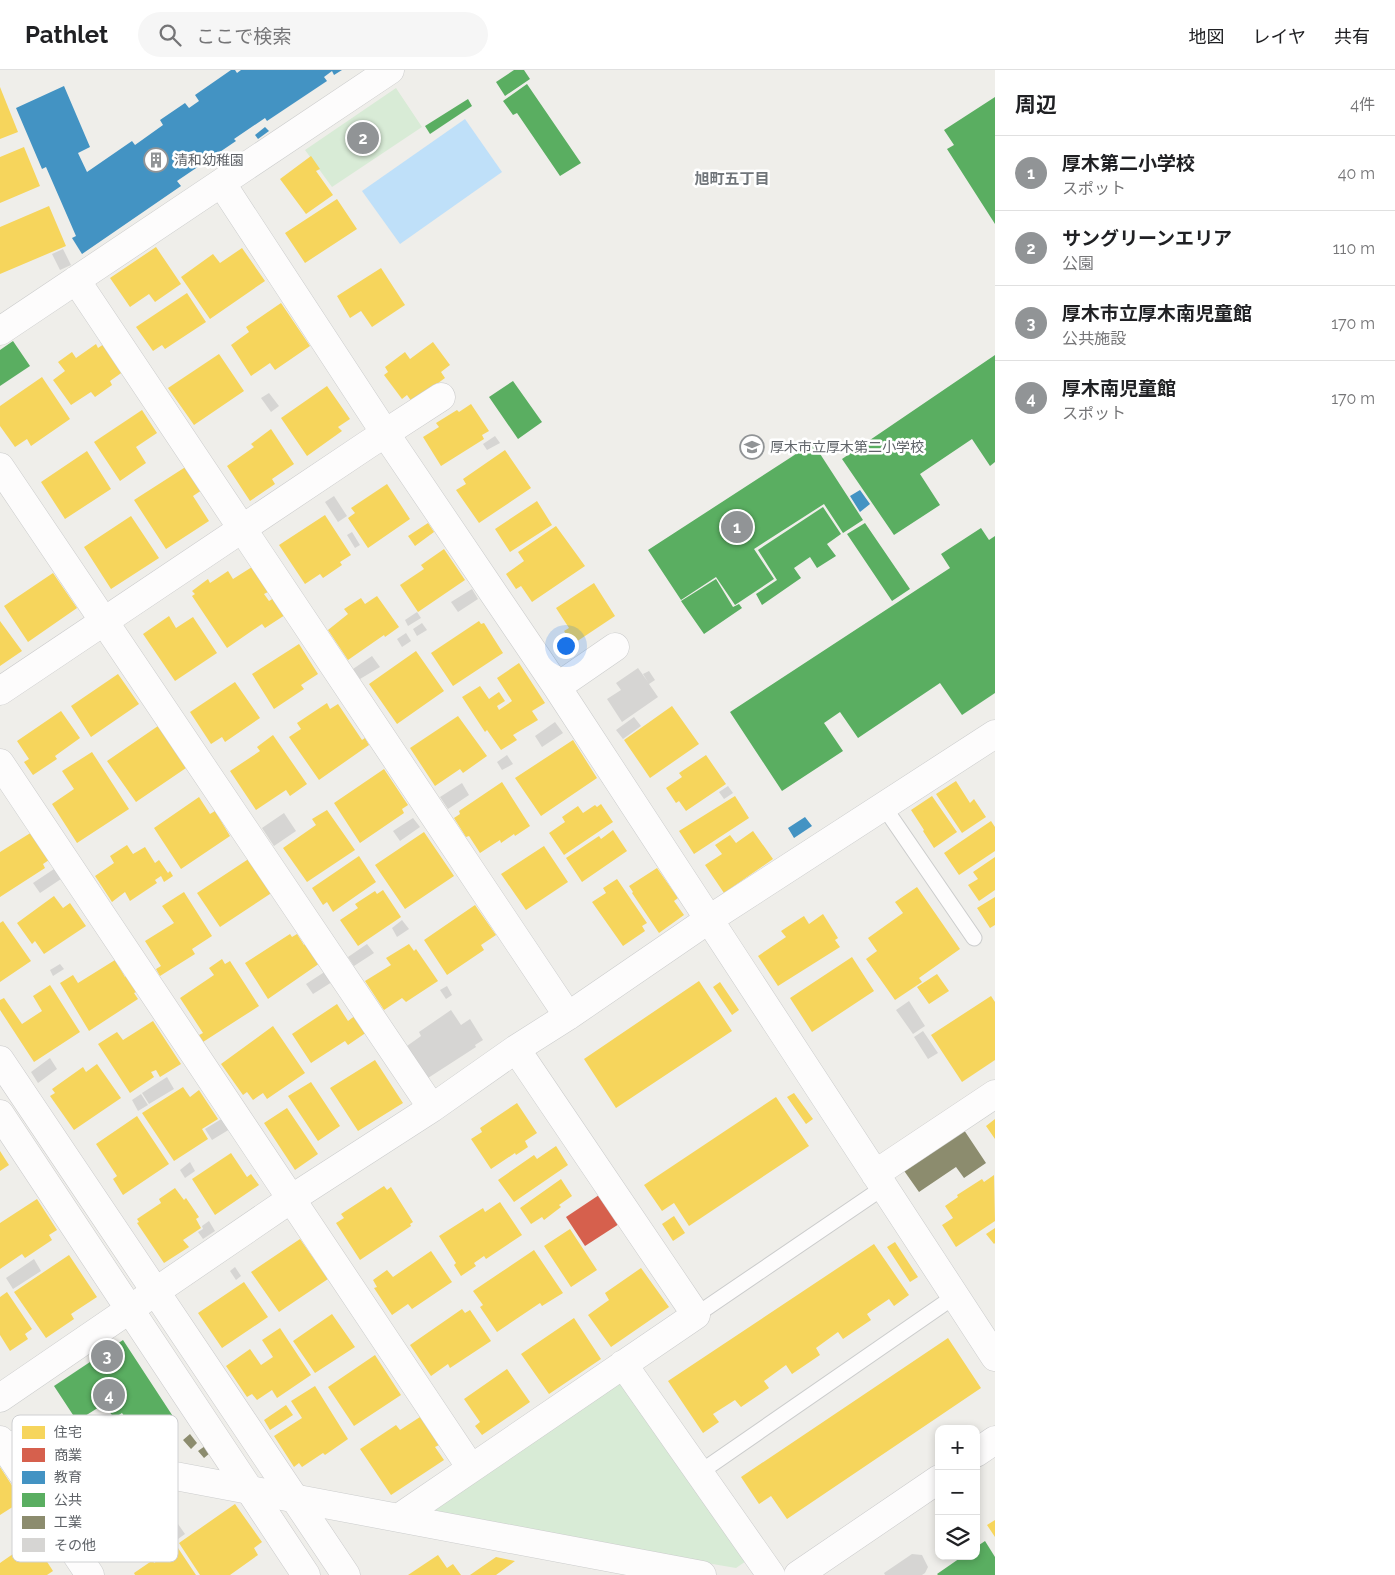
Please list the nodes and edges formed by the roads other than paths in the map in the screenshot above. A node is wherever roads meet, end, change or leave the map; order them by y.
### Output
1 (390, 70) edge
2 (222, 184) junction
3 (76, 280) junction
4 (0, 331) edge
5 (442, 397) dead end
6 (385, 433) junction
7 (0, 467) edge
8 (243, 529) junction
9 (104, 620) junction
10 (615, 647) dead end
11 (557, 687) junction
12 (0, 690) edge
13 (995, 734) edge
14 (0, 764) edge
15 (884, 807) junction
16 (708, 920) junction
17 (974, 938) dead end
18 (568, 1016) junction
19 (516, 1049) junction
20 (0, 1060) edge
21 (995, 1094) edge
22 (432, 1108) junction
23 (0, 1114) edge
24 (879, 1181) junction
25 (291, 1199) junction
26 (156, 1291) junction
27 (955, 1296) junction
28 (130, 1310) junction
29 (696, 1314) junction
30 (995, 1357) edge
31 (624, 1364) junction
32 (0, 1398) edge
33 (995, 1440) edge
34 (1, 1442) edge
35 (980, 1450) edge
36 (12, 1458) edge
37 (471, 1468) junction
38 (699, 1473) junction
39 (178, 1476) edge
40 (935, 1482) edge
41 (249, 1489) junction
42 (295, 1497) junction
43 (400, 1517) junction
44 (81, 1562) edge
45 (90, 1575) edge
46 (306, 1575) edge
47 (346, 1575) edge
48 (702, 1575) edge
49 (771, 1575) edge
50 (798, 1575) edge

1 - 2 street
2 - 3 street
2 - 6 street
3 - 4 street
3 - 8 street
5 - 6 street
6 - 8 street
6 - 11 street
7 - 9 street
8 - 9 street
8 - 18 street
9 - 12 street
9 - 22 street
10 - 11 street
11 - 16 street
13 - 15 street
14 - 25 street
15 - 16 street
15 - 17 lane
16 - 18 street
16 - 24 street
18 - 19 street
19 - 22 street
19 - 29 street
20 - 26 street
21 - 24 street
22 - 25 street
23 - 28 street
24 - 27 street
24 - 29 lane
25 - 26 street
25 - 37 street
26 - 28 street
26 - 42 street
27 - 30 street
27 - 38 lane
28 - 32 street
28 - 41 street
29 - 31 street
31 - 37 street
31 - 38 street
33 - 35 street
34 - 36 street
37 - 43 street
38 - 49 street
39 - 41 street
40 - 50 street
41 - 42 street
41 - 46 street
42 - 43 street
42 - 47 street
43 - 48 street
44 - 45 street

